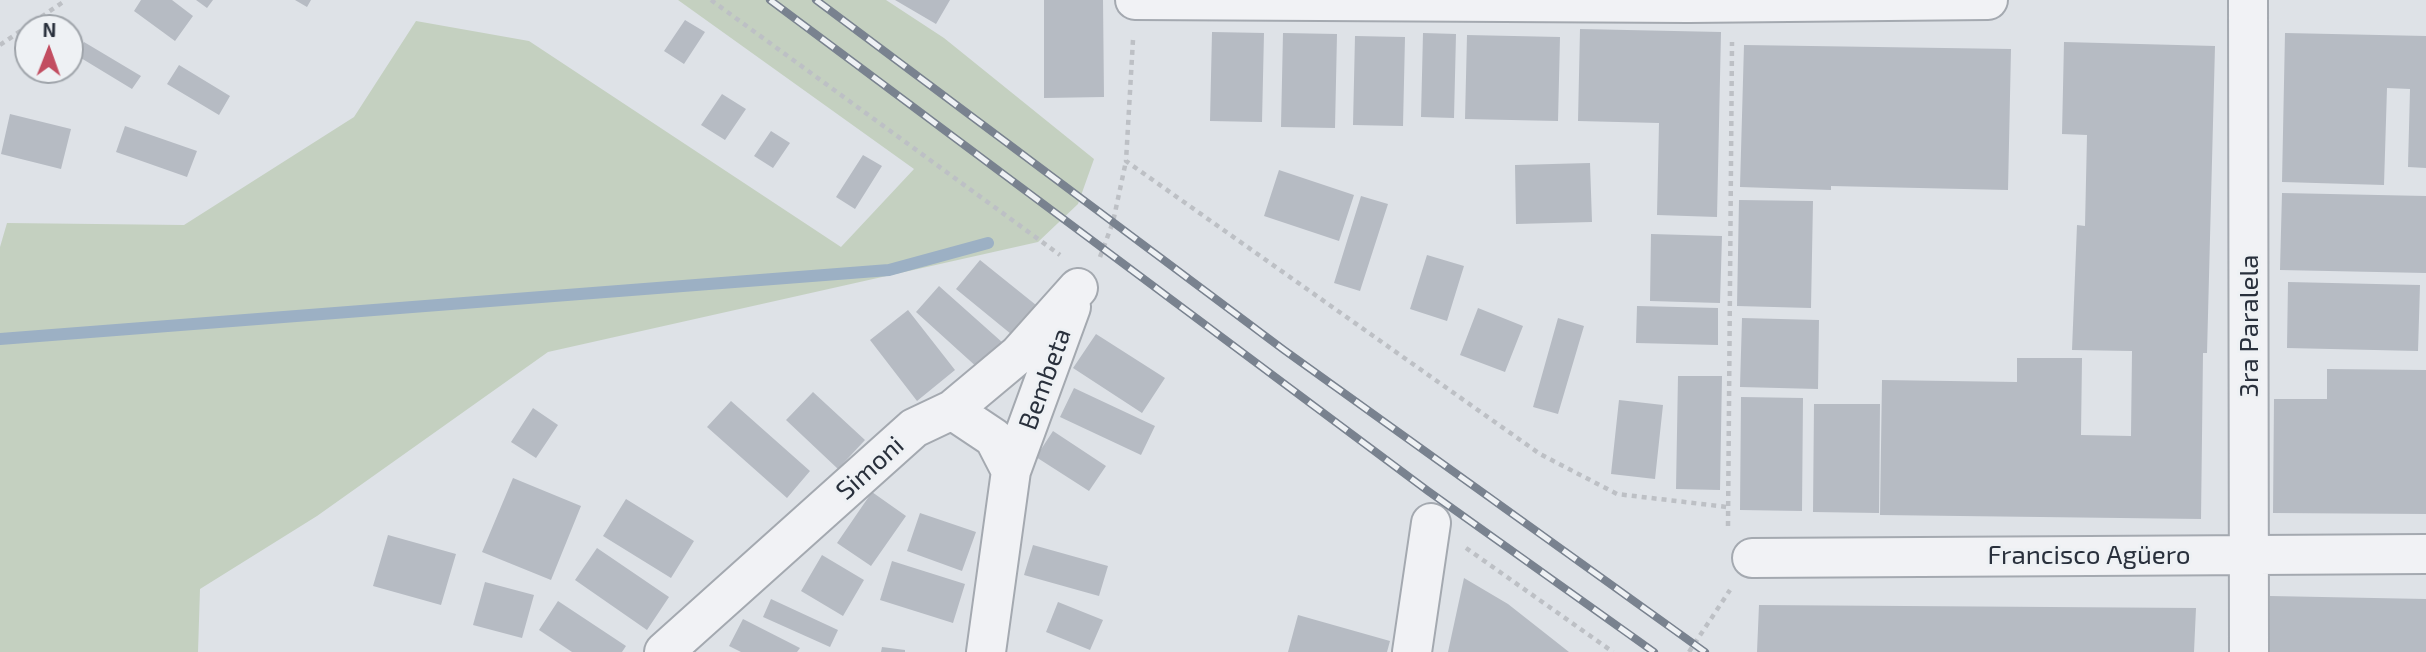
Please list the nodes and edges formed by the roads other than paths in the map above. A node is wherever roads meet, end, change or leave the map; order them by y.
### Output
1 (1135, 0) edge
2 (1988, 0) edge
3 (2248, 0) edge
4 (1689, 1) edge
5 (1078, 288) joint
6 (951, 410) junction
7 (1012, 471) junction
8 (1431, 523) road end
9 (2249, 554) junction
10 (2426, 554) edge
11 (1752, 558) road end
12 (664, 652) edge
13 (985, 652) edge
14 (1412, 652) edge
15 (2249, 652) edge

1 - 4 street
2 - 4 street
3 - 9 street, 3ra Paralela
5 - 6 street, Simoni
5 - 7 street, Bembeta
6 - 7 street, Bembeta
6 - 12 street, Simoni
7 - 13 street, Bembeta
8 - 14 street
9 - 10 street, Francisco Agüero
9 - 11 street, Francisco Agüero
9 - 15 street, 3ra Paralela

